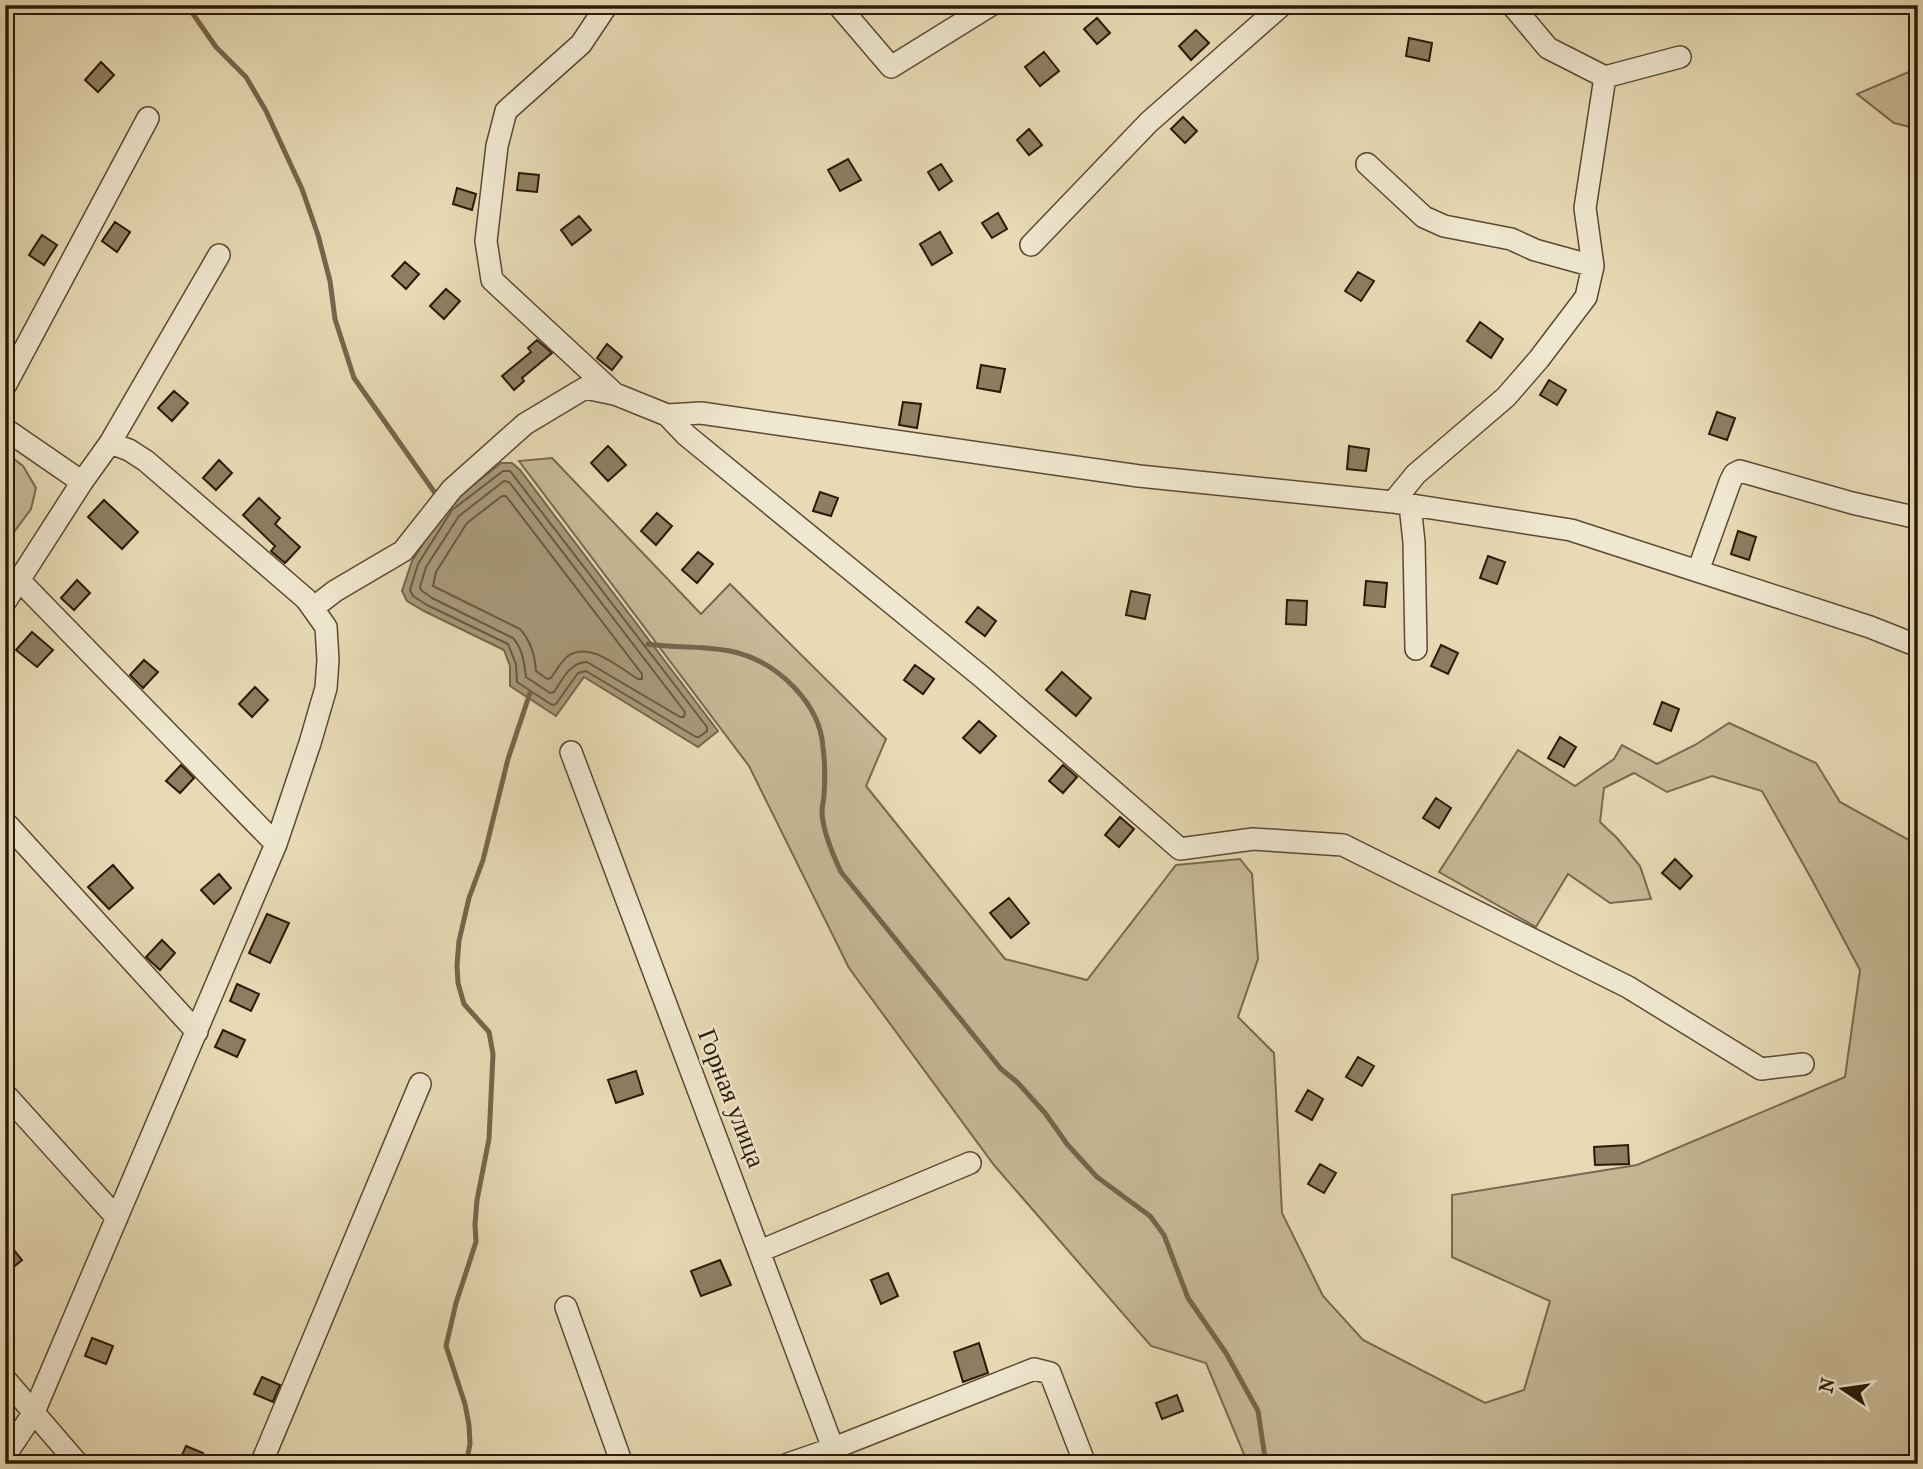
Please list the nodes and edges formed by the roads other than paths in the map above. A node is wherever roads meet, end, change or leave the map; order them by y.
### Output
1 (607, 5) edge
2 (838, 5) edge
3 (991, 5) edge
4 (1282, 5) edge
5 (1512, 5) edge
6 (1680, 57) dead end
7 (1605, 77) junction
8 (148, 118) dead end
9 (1367, 164) dead end
10 (1031, 244) dead end
11 (219, 255) dead end
12 (1593, 267) junction
13 (5, 386) edge
14 (615, 394) junction
15 (667, 415) junction
16 (5, 429) edge
17 (110, 443) junction
18 (82, 482) junction
19 (1401, 503) junction
20 (1918, 518) edge
21 (1698, 571) junction
22 (20, 580) junction
23 (5, 602) edge
24 (313, 608) junction
25 (1918, 646) edge
26 (1416, 649) dead end
27 (571, 752) dead end
28 (5, 822) edge
29 (276, 844) junction
30 (197, 1032) junction
31 (1803, 1064) dead end
32 (420, 1084) dead end
33 (5, 1094) edge
34 (970, 1163) dead end
35 (117, 1218) junction
36 (760, 1251) junction
37 (566, 1307) dead end
38 (5, 1379) edge
39 (34, 1412) junction
40 (5, 1456) edge
41 (837, 1456) edge
42 (78, 1464) edge
43 (261, 1464) edge
44 (622, 1464) edge
45 (788, 1464) edge
46 (1085, 1464) edge

1 - 14 street
2 - 3 street
4 - 10 street
5 - 7 street
6 - 7 street
7 - 12 street
8 - 13 street
9 - 12 street
11 - 17 street
12 - 19 street
14 - 15 street
14 - 24 street
15 - 19 street
15 - 31 street
16 - 18 street
17 - 18 street
17 - 24 street
18 - 22 street
19 - 21 street
19 - 26 street
20 - 21 street
21 - 25 street
22 - 23 street
22 - 29 street
24 - 29 street
27 - 36 street, Горная улица
28 - 30 street
29 - 30 street
30 - 35 street
32 - 43 street
33 - 35 street
34 - 36 street
35 - 39 street
36 - 41 street, Горная улица
37 - 44 street
38 - 39 street
39 - 40 street
39 - 42 street
41 - 45 street
41 - 46 street

